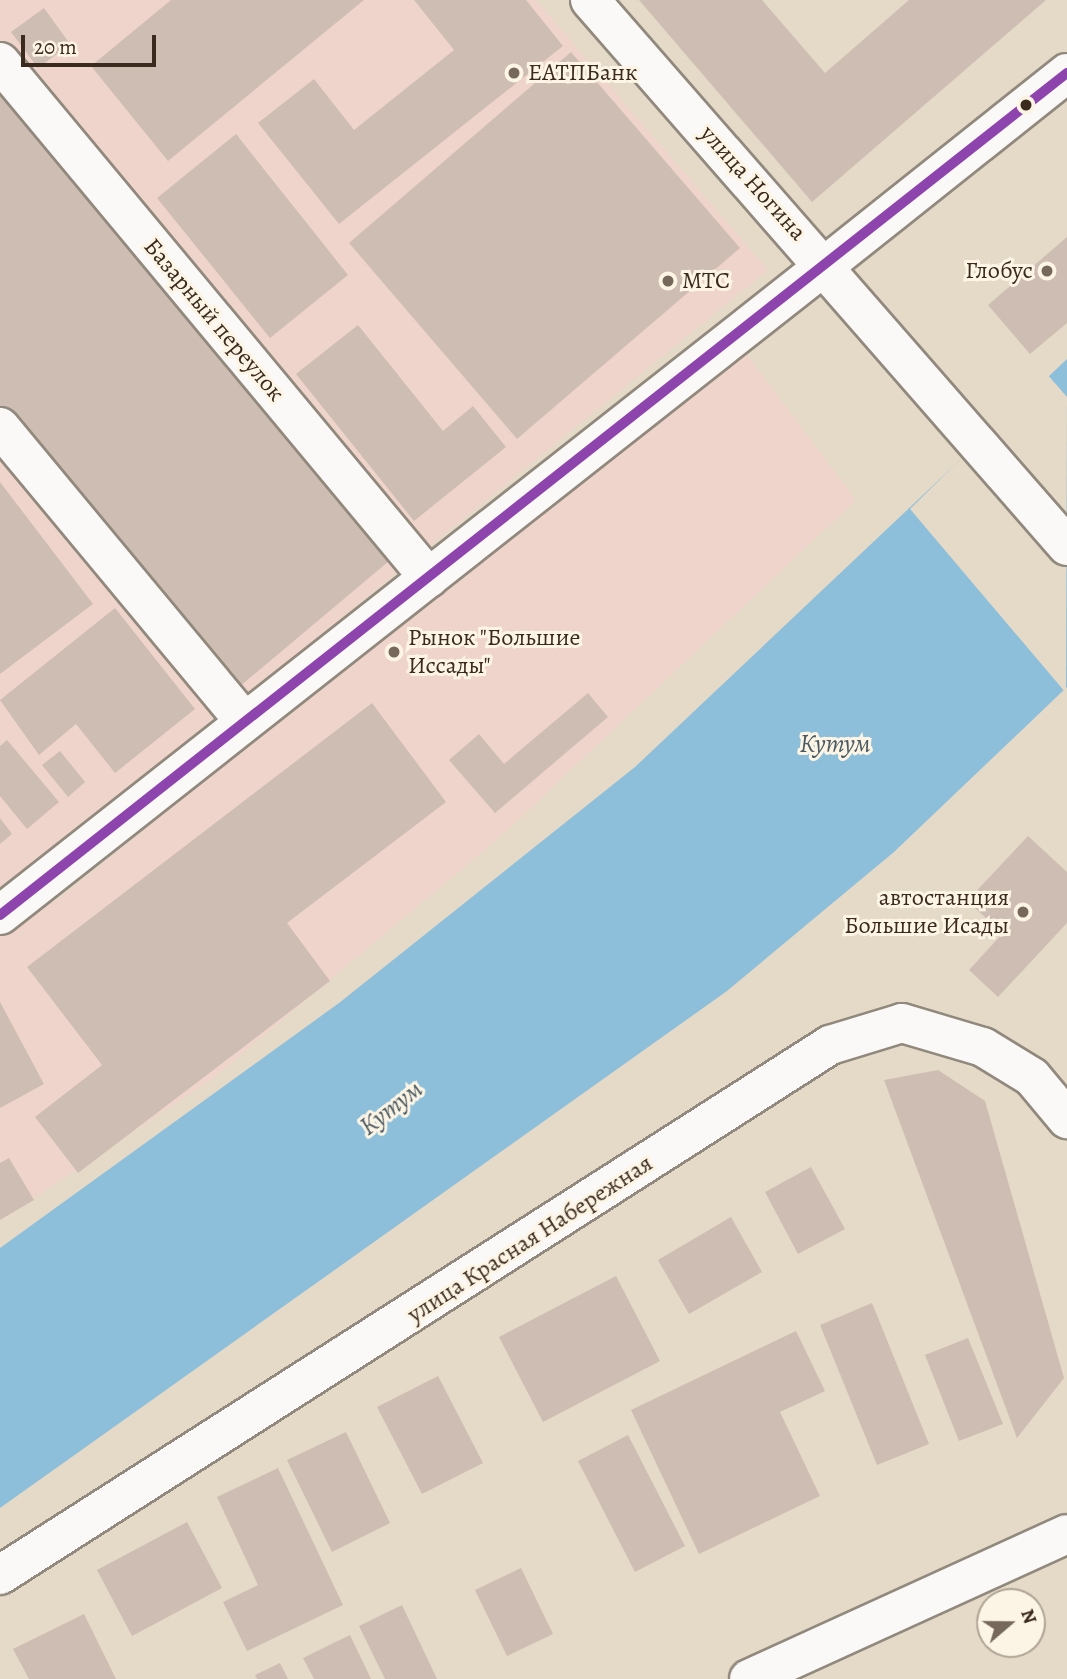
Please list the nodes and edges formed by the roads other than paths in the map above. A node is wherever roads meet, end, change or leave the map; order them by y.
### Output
1 (590, 0) edge
2 (0, 62) edge
3 (1067, 73) edge
4 (827, 264) junction
5 (0, 427) edge
6 (1067, 546) edge
7 (429, 578) junction
8 (245, 722) junction
9 (0, 915) edge
10 (1067, 1119) edge
11 (1067, 1535) edge
12 (0, 1575) edge
13 (750, 1679) edge

1 - 4 street, улица Ногина
2 - 7 street, Базарный переулок
3 - 4 street
4 - 6 street, улица Ногина
4 - 7 street
5 - 8 street
7 - 8 street
8 - 9 street
10 - 12 street, улица Красная Набережная
11 - 13 street

